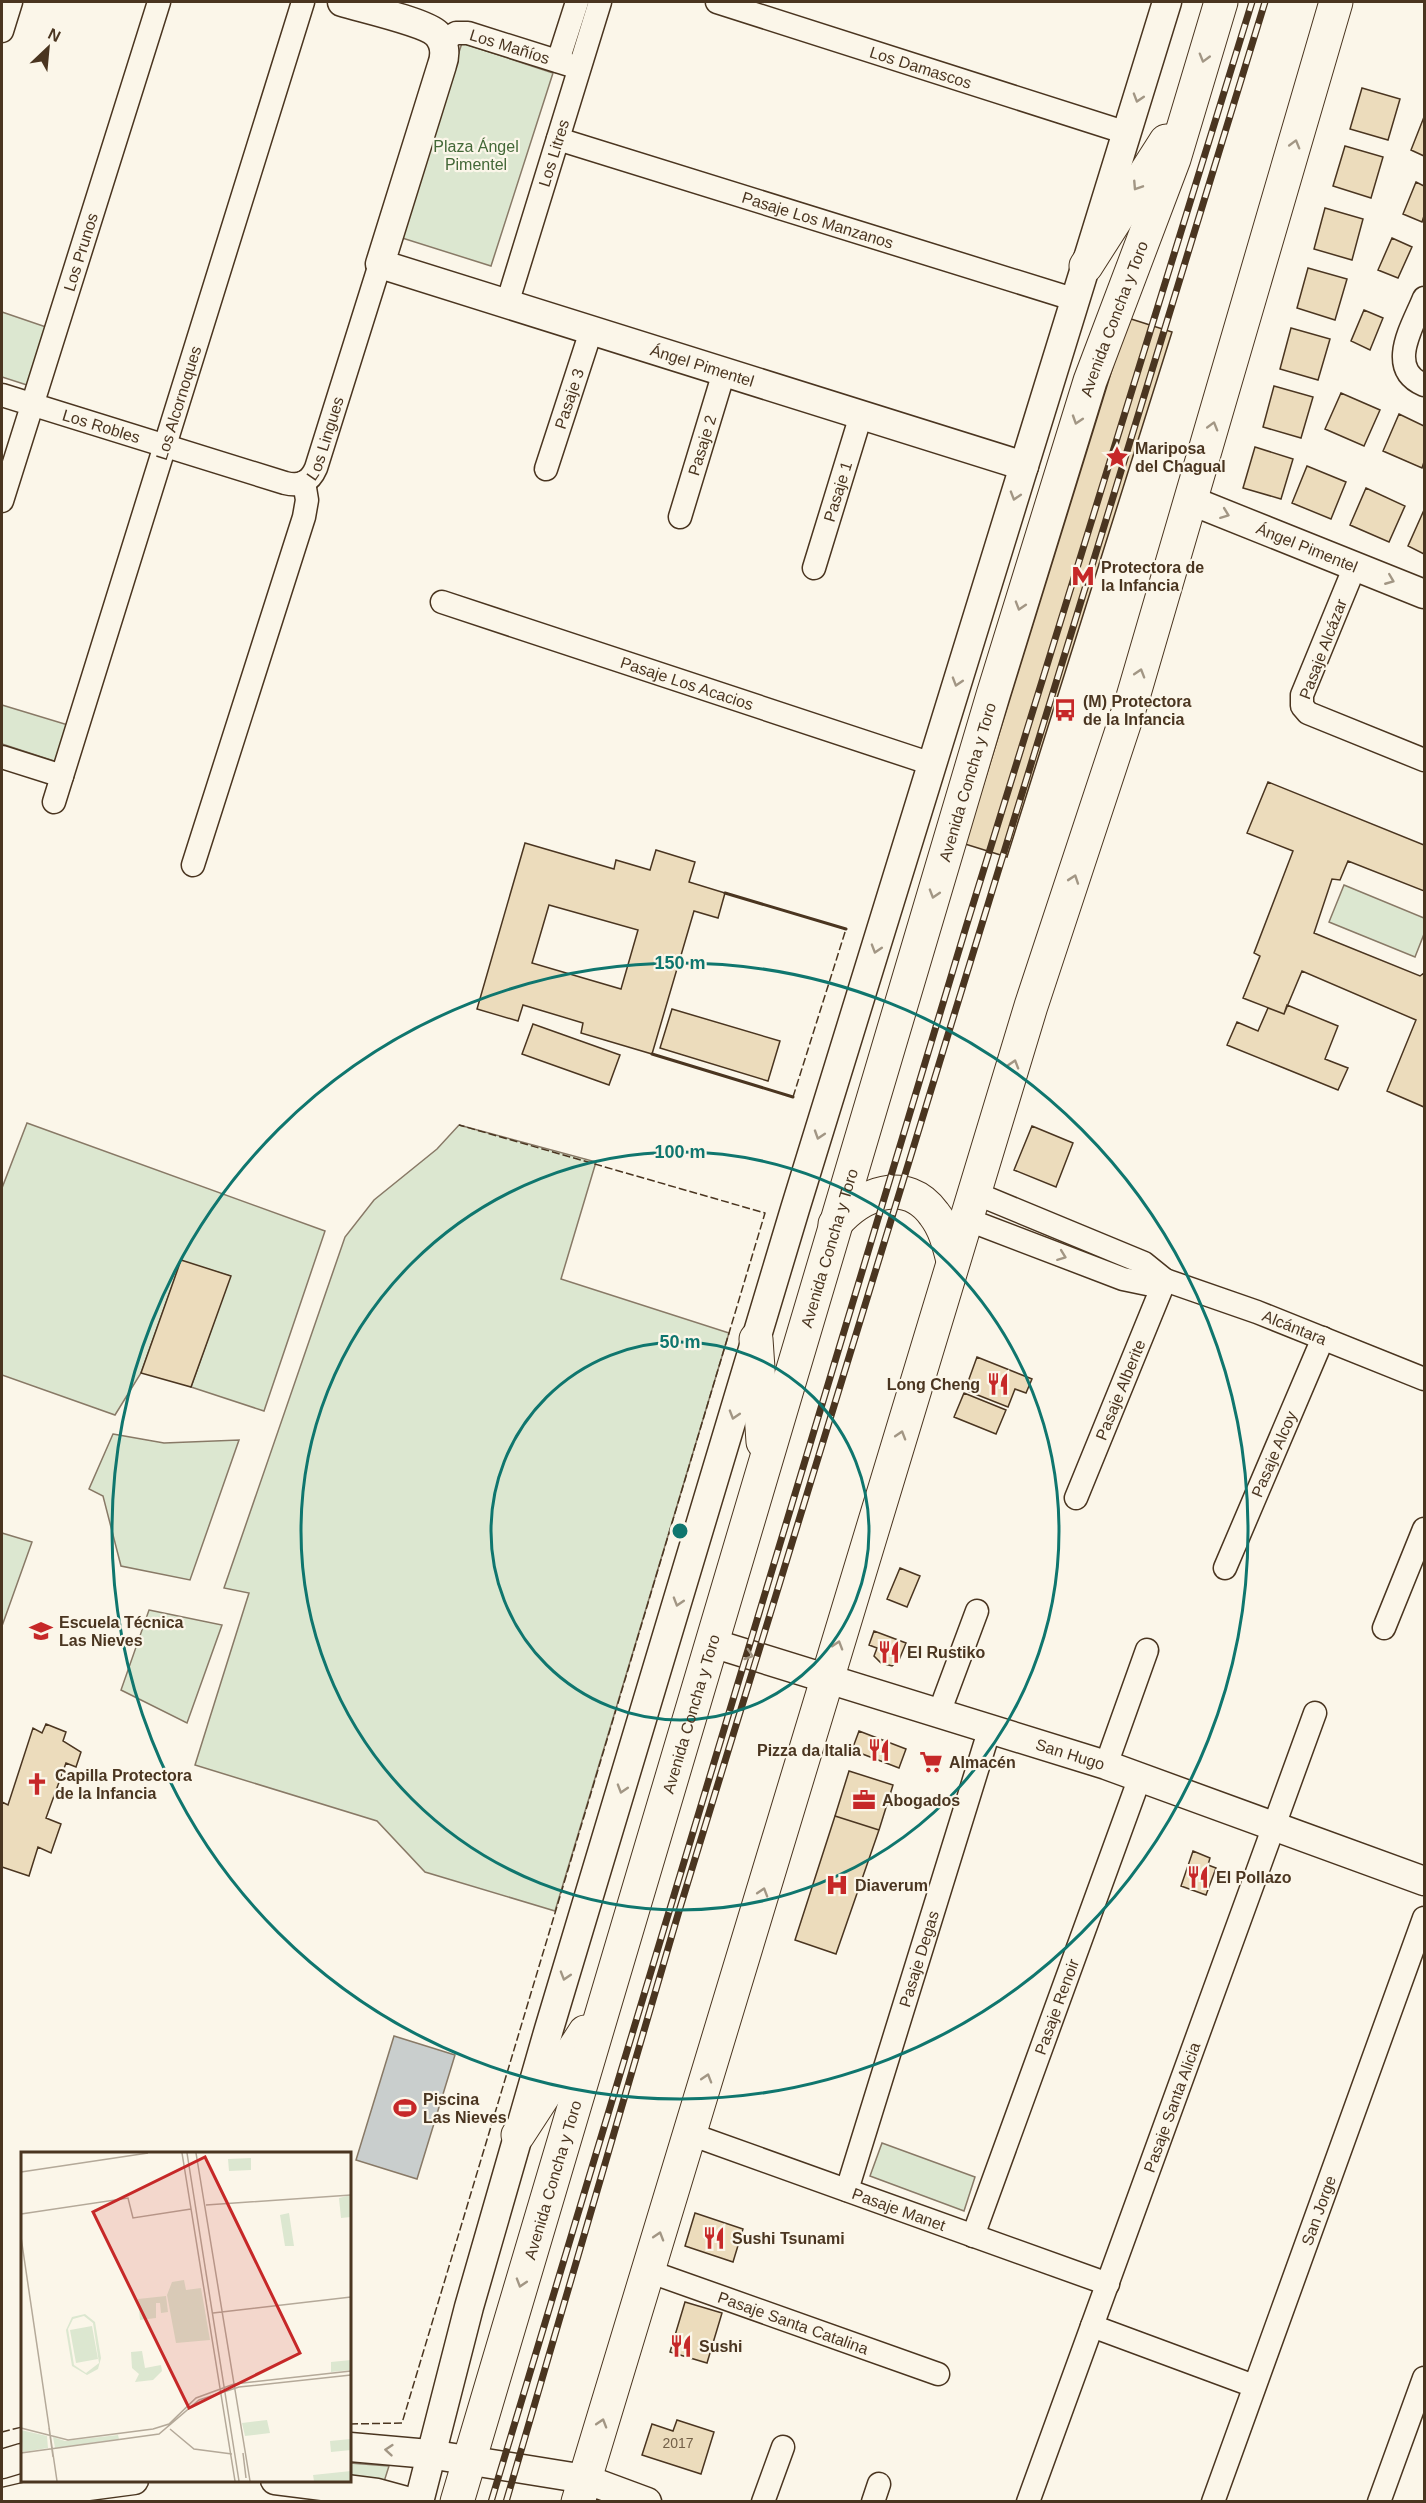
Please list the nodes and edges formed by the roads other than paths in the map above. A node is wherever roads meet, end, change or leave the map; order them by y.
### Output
1 (11, 2) edge
2 (159, 2) edge
3 (303, 2) edge
4 (342, 2) edge
5 (577, 2) edge
6 (600, 2) edge
7 (717, 2) edge
8 (1167, 2) edge
9 (1221, 2) edge
10 (1336, 2) edge
11 (378, 7) edge
12 (2, 31) edge
13 (442, 41) junction
14 (569, 65) junction
15 (1192, 102) junction
16 (1127, 133) junction
17 (558, 139) junction
18 (380, 264) junction
19 (1086, 266) junction
20 (1425, 298) edge
21 (1076, 300) junction
22 (507, 304) junction
23 (591, 331) junction
24 (724, 372) junction
25 (1425, 385) edge
26 (2, 395) edge
27 (32, 404) junction
28 (861, 415) junction
29 (165, 446) junction
30 (1024, 466) junction
31 (546, 469) dead end
32 (304, 482) junction
33 (2, 501) edge
34 (1192, 501) junction
35 (680, 517) dead end
36 (1355, 566) junction
37 (814, 568) dead end
38 (1425, 594) edge
39 (442, 602) dead end
40 (2, 757) edge
41 (1425, 760) edge
42 (932, 764) junction
43 (62, 776) junction
44 (54, 802) dead end
45 (193, 865) dead end
46 (970, 1206) junction
47 (835, 1224) junction
48 (953, 1261) junction
49 (1165, 1280) junction
50 (1323, 1338) junction
51 (756, 1339) junction
52 (1425, 1379) edge
53 (765, 1466) junction
54 (1076, 1498) dead end
55 (1425, 1529) edge
56 (1225, 1568) dead end
57 (978, 1611) dead end
58 (1384, 1628) dead end
59 (712, 1643) junction
60 (1147, 1650) dead end
61 (827, 1679) junction
62 (939, 1713) junction
63 (1316, 1713) dead end
64 (990, 1728) junction
65 (1106, 1765) junction
66 (1140, 1777) junction
67 (1274, 1826) junction
68 (1425, 1881) edge
69 (1425, 1918) edge
70 (605, 2001) junction
71 (690, 2134) junction
72 (518, 2135) junction
73 (846, 2190) junction
74 (973, 2236) junction
75 (648, 2271) junction
76 (1108, 2284) junction
77 (1092, 2326) junction
78 (938, 2374) dead end
79 (1425, 2378) edge
80 (1254, 2386) junction
81 (351, 2447) edge
82 (783, 2447) dead end
83 (429, 2454) junction
84 (21, 2458) edge
85 (469, 2460) junction
86 (2, 2464) edge
87 (126, 2482) edge
88 (284, 2482) edge
89 (581, 2490) edge
90 (4, 2502) edge
91 (410, 2502) edge
92 (419, 2502) edge
93 (457, 2502) edge
94 (647, 2502) edge
95 (763, 2502) edge
96 (1028, 2502) edge
97 (1213, 2502) edge
98 (1379, 2502) edge

1 - 12 street
2 - 27 street, Los Prunos
3 - 29 street, Los Alcornoques
4 - 11 street
5 - 14 street, Los Litres
6 - 14 street, Los Litres
7 - 16 street, Los Damascos
8 -> 16 street
9 -> 15 main road, Avenida Concha y Toro
34 -> 10 main road
11 - 13 street
13 - 14 street, Los Mañíos
13 - 18 street, Los Lingues
14 - 17 street, Los Litres
15 -> 19 main road
15 -> 47 main road, Avenida Concha y Toro
16 - 19 street
17 - 21 street, Pasaje Los Manzanos
17 - 22 street, Los Litres
18 - 22 street, Ángel Pimentel
18 - 32 street, Los Lingues
19 - 21 street
20 - 25 street
21 - 30 street
22 - 23 street, Ángel Pimentel
23 - 24 street, Ángel Pimentel
23 - 31 street, Pasaje 3
24 - 28 street, Ángel Pimentel
24 - 35 street, Pasaje 2
26 - 27 street, Los Robles
27 - 29 street, Los Robles
27 - 33 street, Los Prunos
28 - 30 street, Ángel Pimentel
28 - 37 street, Pasaje 1
29 - 32 street, Los Robles
29 - 43 street, Los Alcornoques
30 -> 42 street
32 - 45 street, Los Lingues
34 -> 36 street, Ángel Pimentel
46 -> 34 main road
36 -> 38 street, Ángel Pimentel
36 - 41 street, Pasaje Alcázar
39 - 42 street, Pasaje Los Acacios
40 - 43 street
42 -> 51 street
43 - 44 street, Los Alcornoques
46 - 48 main road
46 - 49 street, Alcántara
47 - 48 main road
47 - 53 main road, Avenida Concha y Toro
61 -> 48 main road
49 - 50 street, Alcántara
49 - 54 street, Pasaje Alberite
50 - 52 street, Alcántara
50 - 56 street, Pasaje Alcoy
51 - 53 main road
51 -> 72 street
53 - 59 main road, Avenida Concha y Toro
55 - 58 street
57 - 62 street
59 -> 61 street, San Hugo
59 - 70 main road, Avenida Concha y Toro
60 - 65 street
61 - 62 street, San Hugo
71 -> 61 main road
62 - 64 street, San Hugo
63 - 67 street, Pasaje Santa Alicia
64 - 65 street, San Hugo
64 - 73 street, Pasaje Degas
65 - 66 street, San Hugo
66 - 67 street, San Hugo
66 - 74 street, Pasaje Renoir
67 - 68 street, San Hugo
67 - 76 street, Pasaje Santa Alicia
69 - 80 street, San Jorge
70 - 72 main road
70 -> 85 main road, Avenida Concha y Toro
71 - 73 street, Pasaje Manet
75 -> 71 main road
72 - 83 street
73 - 74 street, Pasaje Manet
74 - 76 street, Pasaje Manet
75 - 78 street, Pasaje Santa Catalina
89 -> 75 main road
76 - 77 street, Pasaje Santa Alicia
77 - 80 street
77 - 96 street, Pasaje Santa Alicia
79 - 98 street
80 - 97 street, San Jorge
83 -> 81 street
82 - 95 street
83 - 85 street
83 - 92 street
84 - 86 street
85 - 89 street
85 - 93 main road, Avenida Concha y Toro
87 - 90 street
88 - 91 street
89 - 94 street

